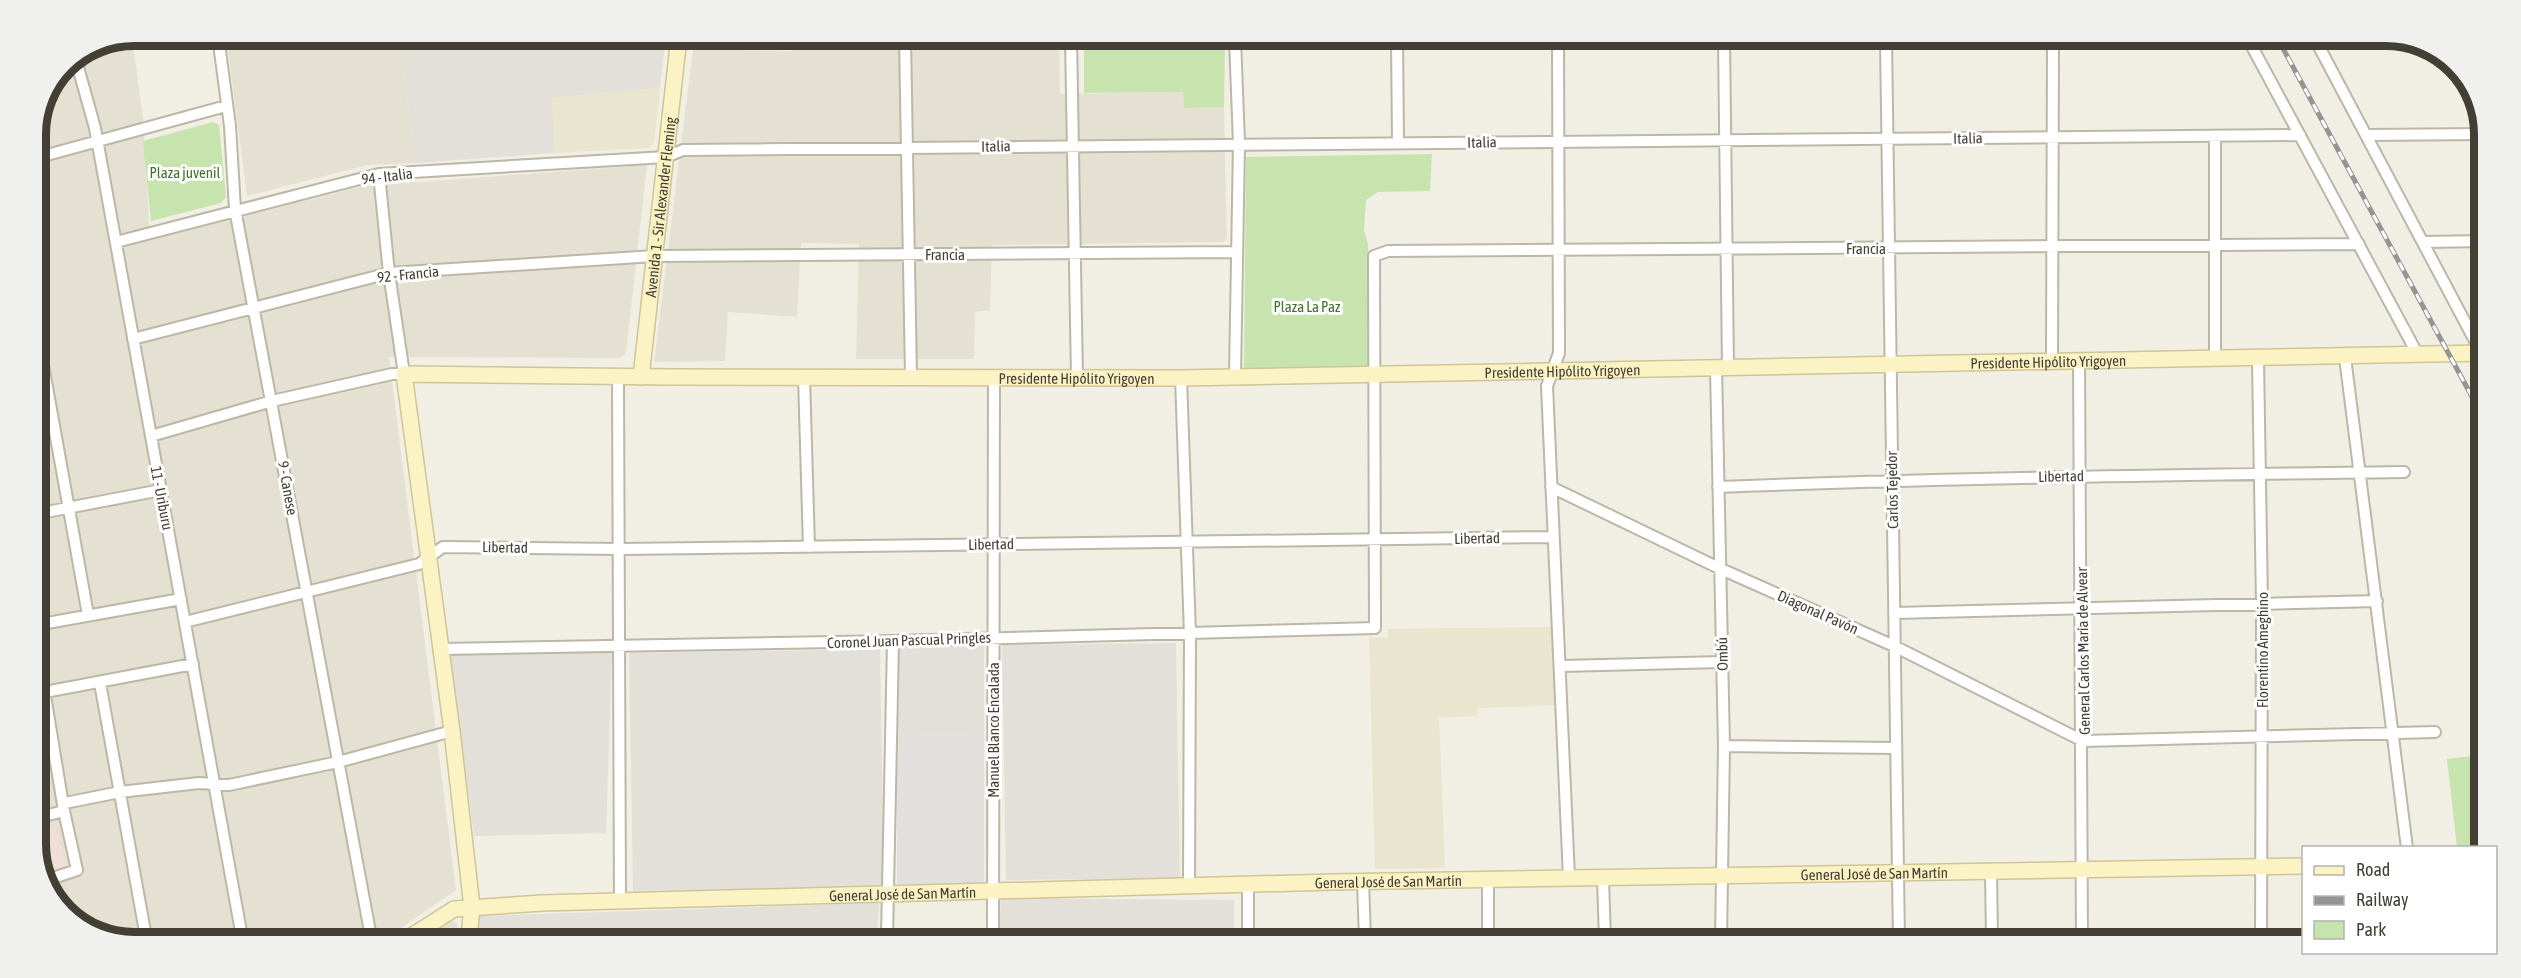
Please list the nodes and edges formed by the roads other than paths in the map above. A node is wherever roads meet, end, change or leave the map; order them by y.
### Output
1 (219, 46) edge
2 (678, 46) edge
3 (905, 46) edge
4 (1071, 46) edge
5 (1235, 46) edge
6 (1397, 46) edge
7 (1558, 46) edge
8 (1724, 46) edge
9 (1886, 46) edge
10 (2053, 46) edge
11 (2252, 46) edge
12 (2319, 46) edge
13 (78, 67) edge
14 (226, 106) junction
15 (2474, 134) edge
16 (2300, 135) junction
17 (2367, 135) junction
18 (2216, 136) junction
19 (2053, 137) junction
20 (1887, 138) junction
21 (1726, 140) junction
22 (1559, 141) junction
23 (97, 142) junction
24 (1398, 143) junction
25 (1239, 144) junction
26 (1075, 145) junction
27 (907, 147) junction
28 (46, 156) edge
29 (666, 157) junction
30 (379, 174) junction
31 (235, 209) junction
32 (2474, 241) edge
33 (116, 242) junction
34 (2424, 242) junction
35 (2358, 244) junction
36 (2215, 245) junction
37 (2053, 247) junction
38 (1889, 248) junction
39 (1728, 249) junction
40 (1559, 250) junction
41 (1236, 252) junction
42 (1075, 253) junction
43 (910, 254) junction
44 (655, 256) junction
45 (389, 273) junction
46 (254, 307) junction
47 (2474, 337) edge
48 (133, 339) junction
49 (2474, 354) edge
50 (2418, 355) junction
51 (2345, 357) junction
52 (2215, 358) junction
53 (2258, 359) junction
54 (2079, 360) junction
55 (2052, 361) junction
56 (1891, 363) junction
57 (1722, 368) junction
58 (1552, 371) junction
59 (1374, 373) junction
60 (404, 374) junction
61 (641, 376) junction
62 (910, 376) junction
63 (1235, 376) junction
64 (618, 377) junction
65 (804, 377) junction
66 (994, 377) junction
67 (1077, 378) junction
68 (1181, 378) junction
69 (46, 381) edge
70 (272, 401) junction
71 (151, 436) junction
72 (2404, 472) dead end
73 (2358, 473) junction
74 (2080, 475) junction
75 (2258, 476) junction
76 (1892, 480) junction
77 (1551, 487) junction
78 (1718, 487) junction
79 (161, 490) junction
80 (70, 508) junction
81 (47, 512) edge
82 (1553, 537) junction
83 (1376, 539) junction
84 (1187, 542) junction
85 (995, 544) junction
86 (809, 547) junction
87 (620, 549) junction
88 (431, 556) junction
89 (1721, 569) junction
90 (307, 591) junction
91 (181, 599) junction
92 (2377, 602) junction
93 (2262, 605) junction
94 (2082, 607) junction
95 (1894, 613) junction
96 (88, 615) junction
97 (185, 622) junction
98 (47, 623) edge
99 (1190, 634) junction
100 (993, 637) junction
101 (893, 641) junction
102 (619, 646) junction
103 (1894, 646) junction
104 (442, 649) junction
105 (1722, 662) junction
106 (193, 664) junction
107 (1561, 666) junction
108 (100, 683) junction
109 (47, 692) edge
110 (47, 703) edge
111 (452, 731) junction
112 (2435, 732) dead end
113 (2393, 733) junction
114 (2262, 737) junction
115 (2083, 741) junction
116 (1724, 747) junction
117 (1896, 748) junction
118 (338, 762) junction
119 (213, 784) junction
120 (120, 792) junction
121 (64, 807) junction
122 (47, 814) edge
123 (2407, 846) edge
124 (2302, 866) edge
125 (2261, 867) junction
126 (2083, 870) junction
127 (1991, 871) junction
128 (1898, 873) junction
129 (1724, 876) junction
130 (53, 878) edge
131 (1569, 878) junction
132 (1604, 878) junction
133 (1488, 879) junction
134 (1363, 882) junction
135 (1248, 884) junction
136 (1189, 886) junction
137 (993, 891) junction
138 (888, 894) junction
139 (620, 901) junction
140 (472, 907) junction
141 (145, 932) edge
142 (241, 932) edge
143 (370, 932) edge
144 (417, 932) edge
145 (470, 932) edge
146 (887, 932) edge
147 (993, 932) edge
148 (1248, 932) edge
149 (1365, 932) edge
150 (1488, 932) edge
151 (1605, 932) edge
152 (1721, 932) edge
153 (1899, 932) edge
154 (1992, 932) edge
155 (2082, 932) edge
156 (2261, 932) edge

1 - 14 street, 9 - Canese
2 - 29 street, Avenida 1 - Sir Alexander Fleming
3 - 27 street
4 - 26 street
5 - 25 street
6 - 24 street
7 - 22 street
8 - 21 street, Ombú
9 - 20 street, Carlos Tejedor
10 - 19 street
11 - 16 street
12 - 17 street
13 - 23 street, 11 - Uriburu
14 - 23 street
14 - 31 street, 9 - Canese
15 - 17 street
16 - 18 street, Italia
16 - 35 street
17 - 34 street
18 - 19 street, Italia
18 - 36 street
19 - 20 street, Italia
19 - 37 street
20 - 21 street, Italia
20 - 38 street, Carlos Tejedor
21 - 22 street, Italia
21 - 39 street, Ombú
22 - 24 street, Italia
22 - 40 street
23 - 28 street
23 - 33 street, 11 - Uriburu
24 - 25 street, Italia
25 - 26 street, Italia
25 - 41 street
26 - 27 street, Italia
26 - 42 street
27 - 29 street, Italia
27 - 43 street
29 - 30 street, 94 - Italia
29 - 44 street, Avenida 1 - Sir Alexander Fleming
30 - 31 street, 94 - Italia
30 - 45 street
31 - 33 street, 94 - Italia
31 - 46 street, 9 - Canese
32 - 34 street
33 - 48 street, 11 - Uriburu
34 - 47 street
35 - 36 street, Francia
35 - 50 street
36 - 37 street, Francia
36 - 52 street
37 - 38 street, Francia
37 - 55 street
38 - 39 street, Francia
38 - 56 street, Carlos Tejedor
39 - 40 street, Francia
39 - 57 street, Ombú
40 - 58 street
40 - 59 street, Francia
41 - 42 street, Francia
41 - 63 street
42 - 43 street, Francia
42 - 67 street
43 - 44 street, Francia
43 - 62 street
44 - 45 street, 92 - Francia
44 - 61 street, Avenida 1 - Sir Alexander Fleming
45 - 46 street, 92 - Francia
45 - 60 street
46 - 48 street, 92 - Francia
46 - 70 street, 9 - Canese
48 - 71 street, 11 - Uriburu
49 - 50 street, Presidente Hipólito Yrigoyen
50 - 51 street, Presidente Hipólito Yrigoyen
51 - 53 street, Presidente Hipólito Yrigoyen
51 - 73 street
52 - 53 street, Presidente Hipólito Yrigoyen
52 - 54 street, Presidente Hipólito Yrigoyen
53 - 75 street, Florentino Ameghino
54 - 55 street, Presidente Hipólito Yrigoyen
54 - 74 street, General Carlos María de Alvear
55 - 56 street, Presidente Hipólito Yrigoyen
56 - 57 street, Presidente Hipólito Yrigoyen
56 - 76 street, Carlos Tejedor
57 - 58 street, Presidente Hipólito Yrigoyen
57 - 78 street, Ombú
58 - 59 street, Presidente Hipólito Yrigoyen
58 - 77 street
59 - 63 street, Presidente Hipólito Yrigoyen
59 - 83 street
60 - 64 street, Presidente Hipólito Yrigoyen
60 - 70 street
60 - 88 street
61 - 64 street, Presidente Hipólito Yrigoyen
61 - 65 street, Presidente Hipólito Yrigoyen
62 - 65 street, Presidente Hipólito Yrigoyen
62 - 66 street, Presidente Hipólito Yrigoyen
63 - 68 street, Presidente Hipólito Yrigoyen
64 - 87 street
65 - 86 street
66 - 67 street, Presidente Hipólito Yrigoyen
66 - 85 street, Manuel Blanco Encalada
67 - 68 street, Presidente Hipólito Yrigoyen
68 - 84 street
69 - 80 street
70 - 71 street
70 - 90 street, 9 - Canese
71 - 79 street, 11 - Uriburu
72 - 73 street, Libertad
73 - 75 street, Libertad
73 - 92 street
74 - 75 street, Libertad
74 - 76 street, Libertad
74 - 94 street, General Carlos María de Alvear
75 - 93 street, Florentino Ameghino
76 - 78 street, Libertad
76 - 95 street, Carlos Tejedor
77 - 82 street
77 - 89 street, Diagonal Pavón
78 - 89 street, Ombú
79 - 80 street
79 - 91 street, 11 - Uriburu
80 - 81 street
80 - 96 street
82 - 83 street, Libertad
82 - 107 street
83 - 84 street, Libertad
83 - 99 street, Coronel Juan Pascual Pringles
84 - 85 street, Libertad
84 - 99 street
85 - 86 street, Libertad
85 - 100 street, Manuel Blanco Encalada
86 - 87 street, Libertad
87 - 88 street, Libertad
87 - 102 street
88 - 90 street, Libertad
88 - 104 street
89 - 103 street, Diagonal Pavón
89 - 105 street, Ombú
90 - 97 street, Libertad
90 - 118 street, 9 - Canese
91 - 96 street
91 - 97 street, 11 - Uriburu
92 - 93 street
92 - 113 street
93 - 94 street
93 - 114 street, Florentino Ameghino
94 - 95 street
94 - 115 street, General Carlos María de Alvear
95 - 103 street, Carlos Tejedor
96 - 98 street
97 - 106 street, 11 - Uriburu
99 - 100 street, Coronel Juan Pascual Pringles
99 - 136 street
100 - 101 street, Coronel Juan Pascual Pringles
100 - 137 street, Manuel Blanco Encalada
101 - 102 street, Coronel Juan Pascual Pringles
101 - 138 street
102 - 104 street, Coronel Juan Pascual Pringles
102 - 139 street
103 - 115 street, Diagonal Pavón
103 - 117 street, Carlos Tejedor
104 - 111 street
105 - 107 street
105 - 116 street, Ombú
106 - 108 street
106 - 119 street, 11 - Uriburu
107 - 131 street
108 - 109 street
108 - 120 street
110 - 121 street
111 - 118 street
111 - 140 street
112 - 113 street
113 - 114 street
113 - 123 street
114 - 115 street
114 - 125 street, Florentino Ameghino
115 - 126 street, General Carlos María de Alvear
116 - 117 street
116 - 129 street, Ombú
117 - 128 street, Carlos Tejedor
118 - 119 street
118 - 143 street, 9 - Canese
119 - 120 street
119 - 142 street, 11 - Uriburu
120 - 121 street
120 - 141 street
121 - 122 street
121 - 130 street
124 - 125 street, General José de San Martín
125 - 126 street, General José de San Martín
125 - 156 street, Florentino Ameghino
126 - 127 street, General José de San Martín
126 - 155 street, General Carlos María de Alvear
127 - 128 street, General José de San Martín
127 - 154 street
128 - 129 street, General José de San Martín
128 - 153 street, Carlos Tejedor
129 - 132 street, General José de San Martín
129 - 152 street, Ombú
131 - 132 street, General José de San Martín
131 - 133 street, General José de San Martín
132 - 151 street
133 - 134 street, General José de San Martín
133 - 150 street
134 - 135 street, General José de San Martín
134 - 149 street
135 - 136 street, General José de San Martín
135 - 148 street
136 - 137 street, General José de San Martín
137 - 138 street, General José de San Martín
137 - 147 street, Manuel Blanco Encalada
138 - 139 street, General José de San Martín
138 - 146 street
139 - 140 street, General José de San Martín
140 - 144 street, General José de San Martín
140 - 145 street

